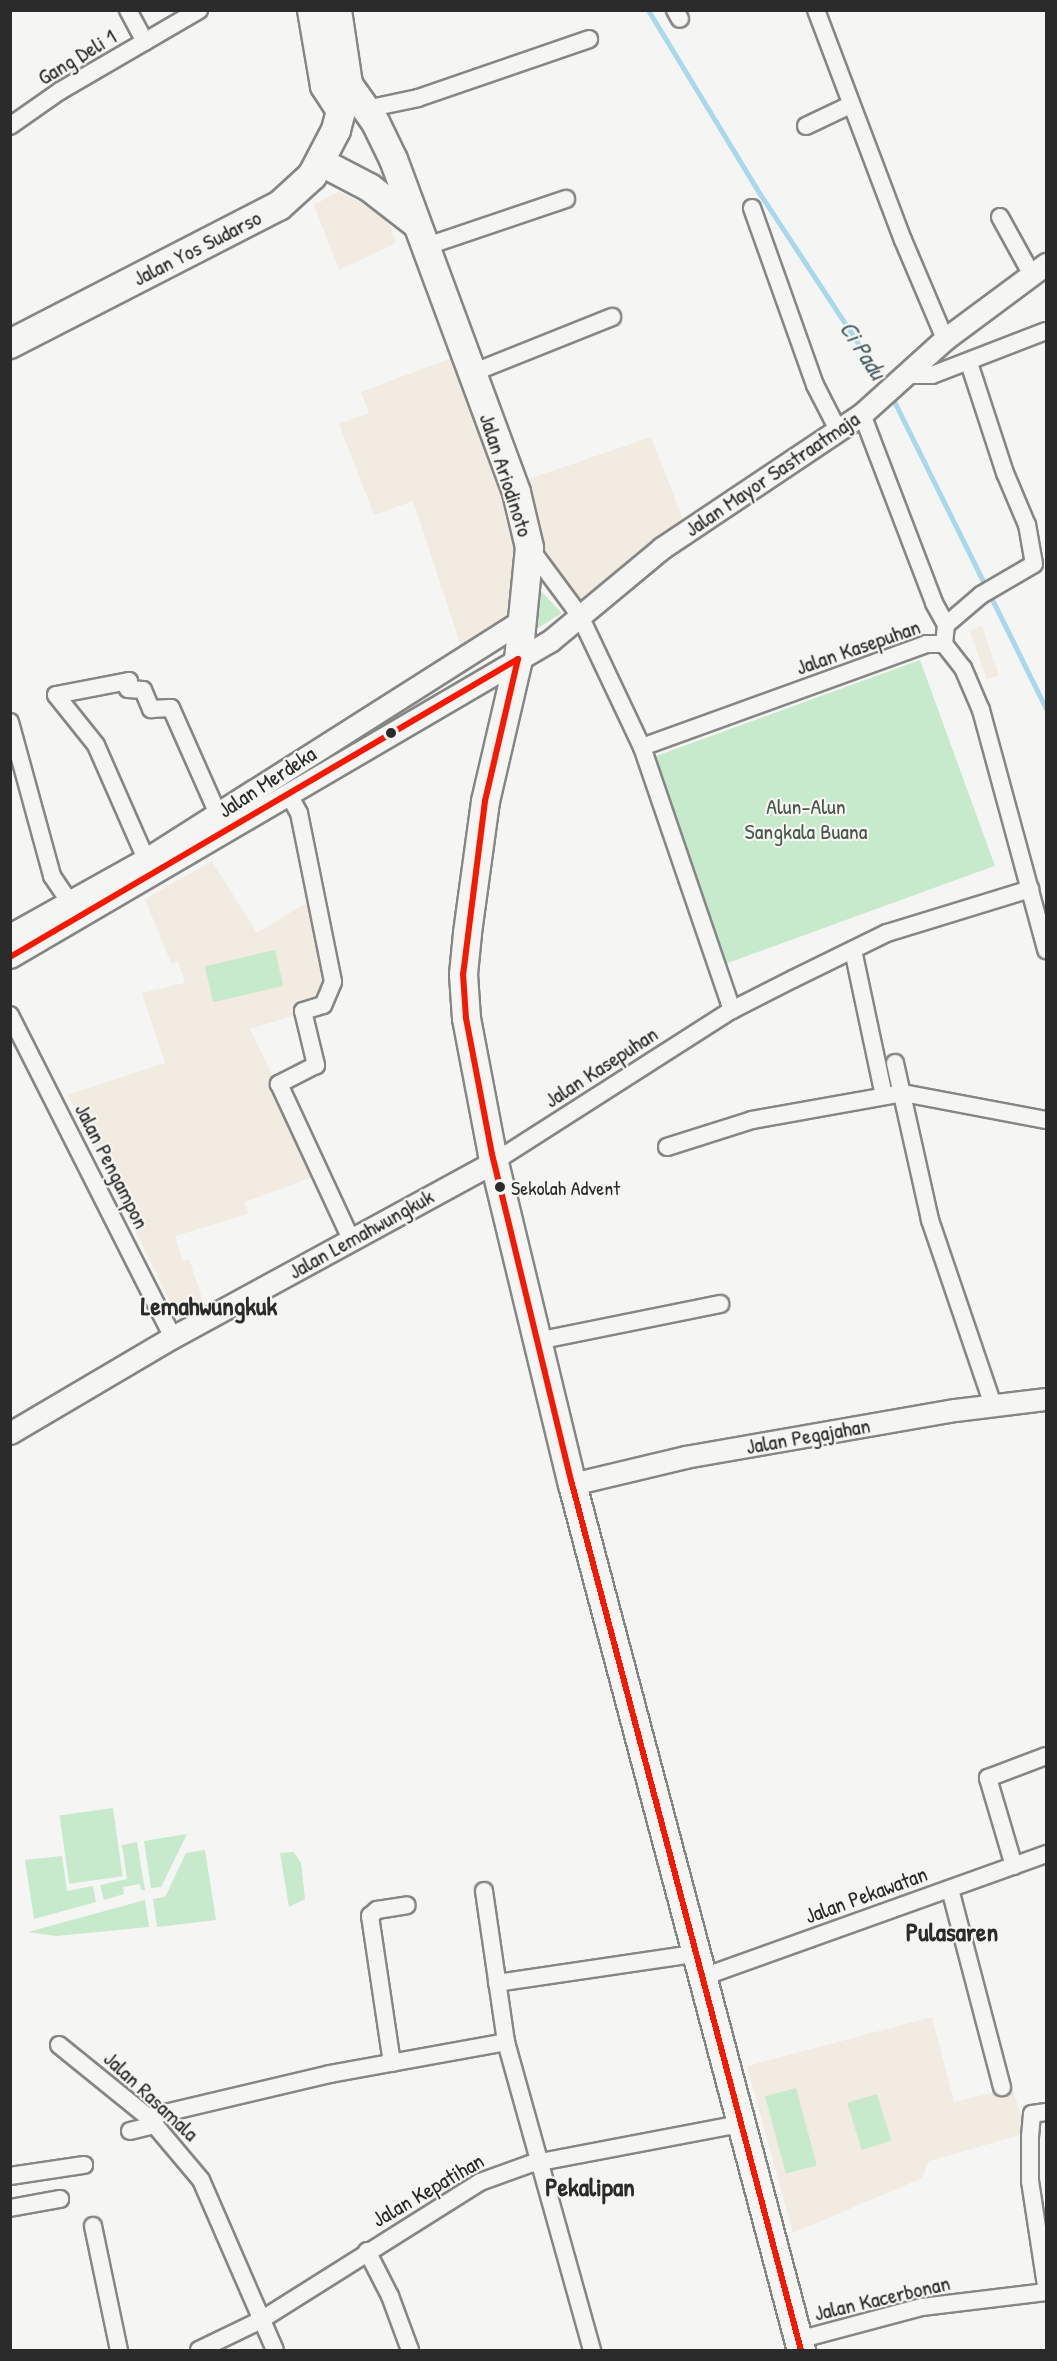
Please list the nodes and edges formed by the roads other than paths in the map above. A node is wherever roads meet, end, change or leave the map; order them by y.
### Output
1 (128, 10) edge
2 (199, 10) edge
3 (312, 10) edge
4 (337, 10) edge
5 (816, 10) edge
6 (589, 39) dead end
7 (145, 42) junction
8 (352, 101) junction
9 (850, 105) junction
10 (10, 126) edge
11 (806, 126) dead end
12 (321, 162) junction
13 (566, 199) dead end
14 (752, 208) dead end
15 (1000, 217) dead end
16 (420, 235) junction
17 (1039, 270) edge
18 (612, 317) dead end
19 (1047, 331) edge
20 (945, 339) junction
21 (10, 344) edge
22 (969, 363) junction
23 (472, 373) junction
24 (902, 375) junction
25 (868, 409) junction
26 (838, 430) junction
27 (529, 547) junction
28 (580, 616) junction
29 (520, 622) junction
30 (946, 625) junction
31 (944, 644) junction
32 (518, 659) junction
33 (10, 722) edge
34 (642, 747) junction
35 (289, 795) junction
36 (212, 825) junction
37 (146, 859) junction
38 (1030, 889) junction
39 (75, 910) junction
40 (10, 935) edge
41 (853, 950) junction
42 (1047, 950) edge
43 (10, 957) edge
44 (732, 1010) junction
45 (10, 1015) edge
46 (895, 1063) dead end
47 (903, 1093) junction
48 (884, 1096) junction
49 (1047, 1120) edge
50 (668, 1147) dead end
51 (494, 1162) junction
52 (351, 1239) junction
53 (720, 1304) dead end
54 (173, 1337) junction
55 (537, 1341) junction
56 (1047, 1399) edge
57 (993, 1405) junction
58 (10, 1433) edge
59 (572, 1484) junction
60 (1047, 1756) edge
61 (1047, 1854) edge
62 (1014, 1866) junction
63 (950, 1889) junction
64 (484, 1891) dead end
65 (407, 1905) dead end
66 (697, 1966) junction
67 (497, 1983) junction
68 (506, 2042) junction
69 (59, 2045) dead end
70 (392, 2062) junction
71 (1002, 2086) dead end
72 (1047, 2112) edge
73 (151, 2121) junction
74 (739, 2124) junction
75 (130, 2132) dead end
76 (537, 2163) junction
77 (84, 2165) dead end
78 (10, 2176) edge
79 (60, 2199) dead end
80 (10, 2208) edge
81 (93, 2226) dead end
82 (367, 2251) junction
83 (1047, 2284) edge
84 (1047, 2292) edge
85 (261, 2320) junction
86 (800, 2345) edge
87 (119, 2350) edge
88 (199, 2350) edge
89 (275, 2350) edge
90 (410, 2350) edge
91 (592, 2350) edge

1 - 7 street
2 - 7 street, Gang Deli 1
3 - 8 highway
4 - 8 highway, Jalan Yos Sudarso
5 - 9 street
6 - 8 street
7 - 10 street, Gang Deli 1
8 - 12 highway, Jalan Yos Sudarso
8 - 16 main road, Jalan Ariodinoto
9 - 11 street
9 - 20 street
12 - 16 main road
12 - 21 highway, Jalan Yos Sudarso
13 - 16 street
14 - 26 street
15 - 17 street
16 - 23 main road, Jalan Ariodinoto
17 - 20 street, Jalan Mayor Sastraatmaja
18 - 23 street
19 - 22 street
20 - 24 street, Jalan Mayor Sastraatmaja
22 - 24 street
22 - 30 street
23 - 27 main road, Jalan Ariodinoto
24 - 25 street, Jalan Mayor Sastraatmaja
25 - 26 street, Jalan Mayor Sastraatmaja
25 - 30 street
26 - 28 street, Jalan Mayor Sastraatmaja
27 - 28 street
27 - 29 main road, Jalan Ariodinoto
28 - 32 street, Jalan Mayor Sastraatmaja
28 - 34 street
29 - 32 main road, Jalan Ariodinoto
29 - 36 street, Jalan Merdeka
30 - 31 street
31 - 34 street, Jalan Kasepuhan
31 - 38 street, Jalan Kasepuhan
32 - 35 street, Jalan Merdeka
32 - 51 main road, Jalan Ariodinoto
33 - 39 street
34 - 44 street
35 - 36 street, Jalan Merdeka
35 - 52 street
36 - 37 street, Jalan Merdeka
36 - 37 street
36 - 39 street, Jalan Merdeka
37 - 39 street, Jalan Merdeka
38 - 41 street, Jalan Kasepuhan
38 - 42 street, Jalan Kasepuhan
39 - 40 street, Jalan Merdeka
39 - 43 street, Jalan Merdeka
41 - 44 street, Jalan Kasepuhan
41 - 48 street
44 - 51 street, Jalan Kasepuhan
45 - 54 street, Jalan Pengampon
46 - 47 street
47 - 48 street
47 - 49 street
47 - 57 street
48 - 50 street
51 - 52 street, Jalan Lemahwungkuk
51 - 55 main road, Jalan Ariodinoto
52 - 54 street, Jalan Lemahwungkuk
53 - 55 street
54 - 58 street, Jalan Lemahwungkuk
55 - 59 main road, Jalan Ariodinoto
56 - 57 street, Jalan Pegajahan
57 - 59 street, Jalan Pegajahan
59 - 66 main road, Jalan Ariodinoto
60 - 62 street
61 - 62 street, Jalan Pekawatan
62 - 63 street, Jalan Pekawatan
63 - 66 street, Jalan Pekawatan
63 - 71 street
64 - 67 street
65 - 70 street
66 - 67 street, Jalan Pekawatan
66 - 74 main road, Jalan Ariodinoto
67 - 68 street
68 - 70 street
68 - 76 street
69 - 73 street, Jalan Rasamala
70 - 73 street
72 - 83 street
73 - 75 street
73 - 85 street, Jalan Rasamala
74 - 76 street, Jalan Kepatihan
74 - 86 main road, Jalan Ariodinoto
76 - 82 street, Jalan Kepatihan
76 - 91 street
77 - 78 street
79 - 80 street
81 - 87 street
82 - 85 street, Jalan Kepatihan
82 - 90 street
84 - 86 street, Jalan Kacerbonan
85 - 88 street, Jalan Kepatihan
85 - 89 street, Jalan Rasamala

